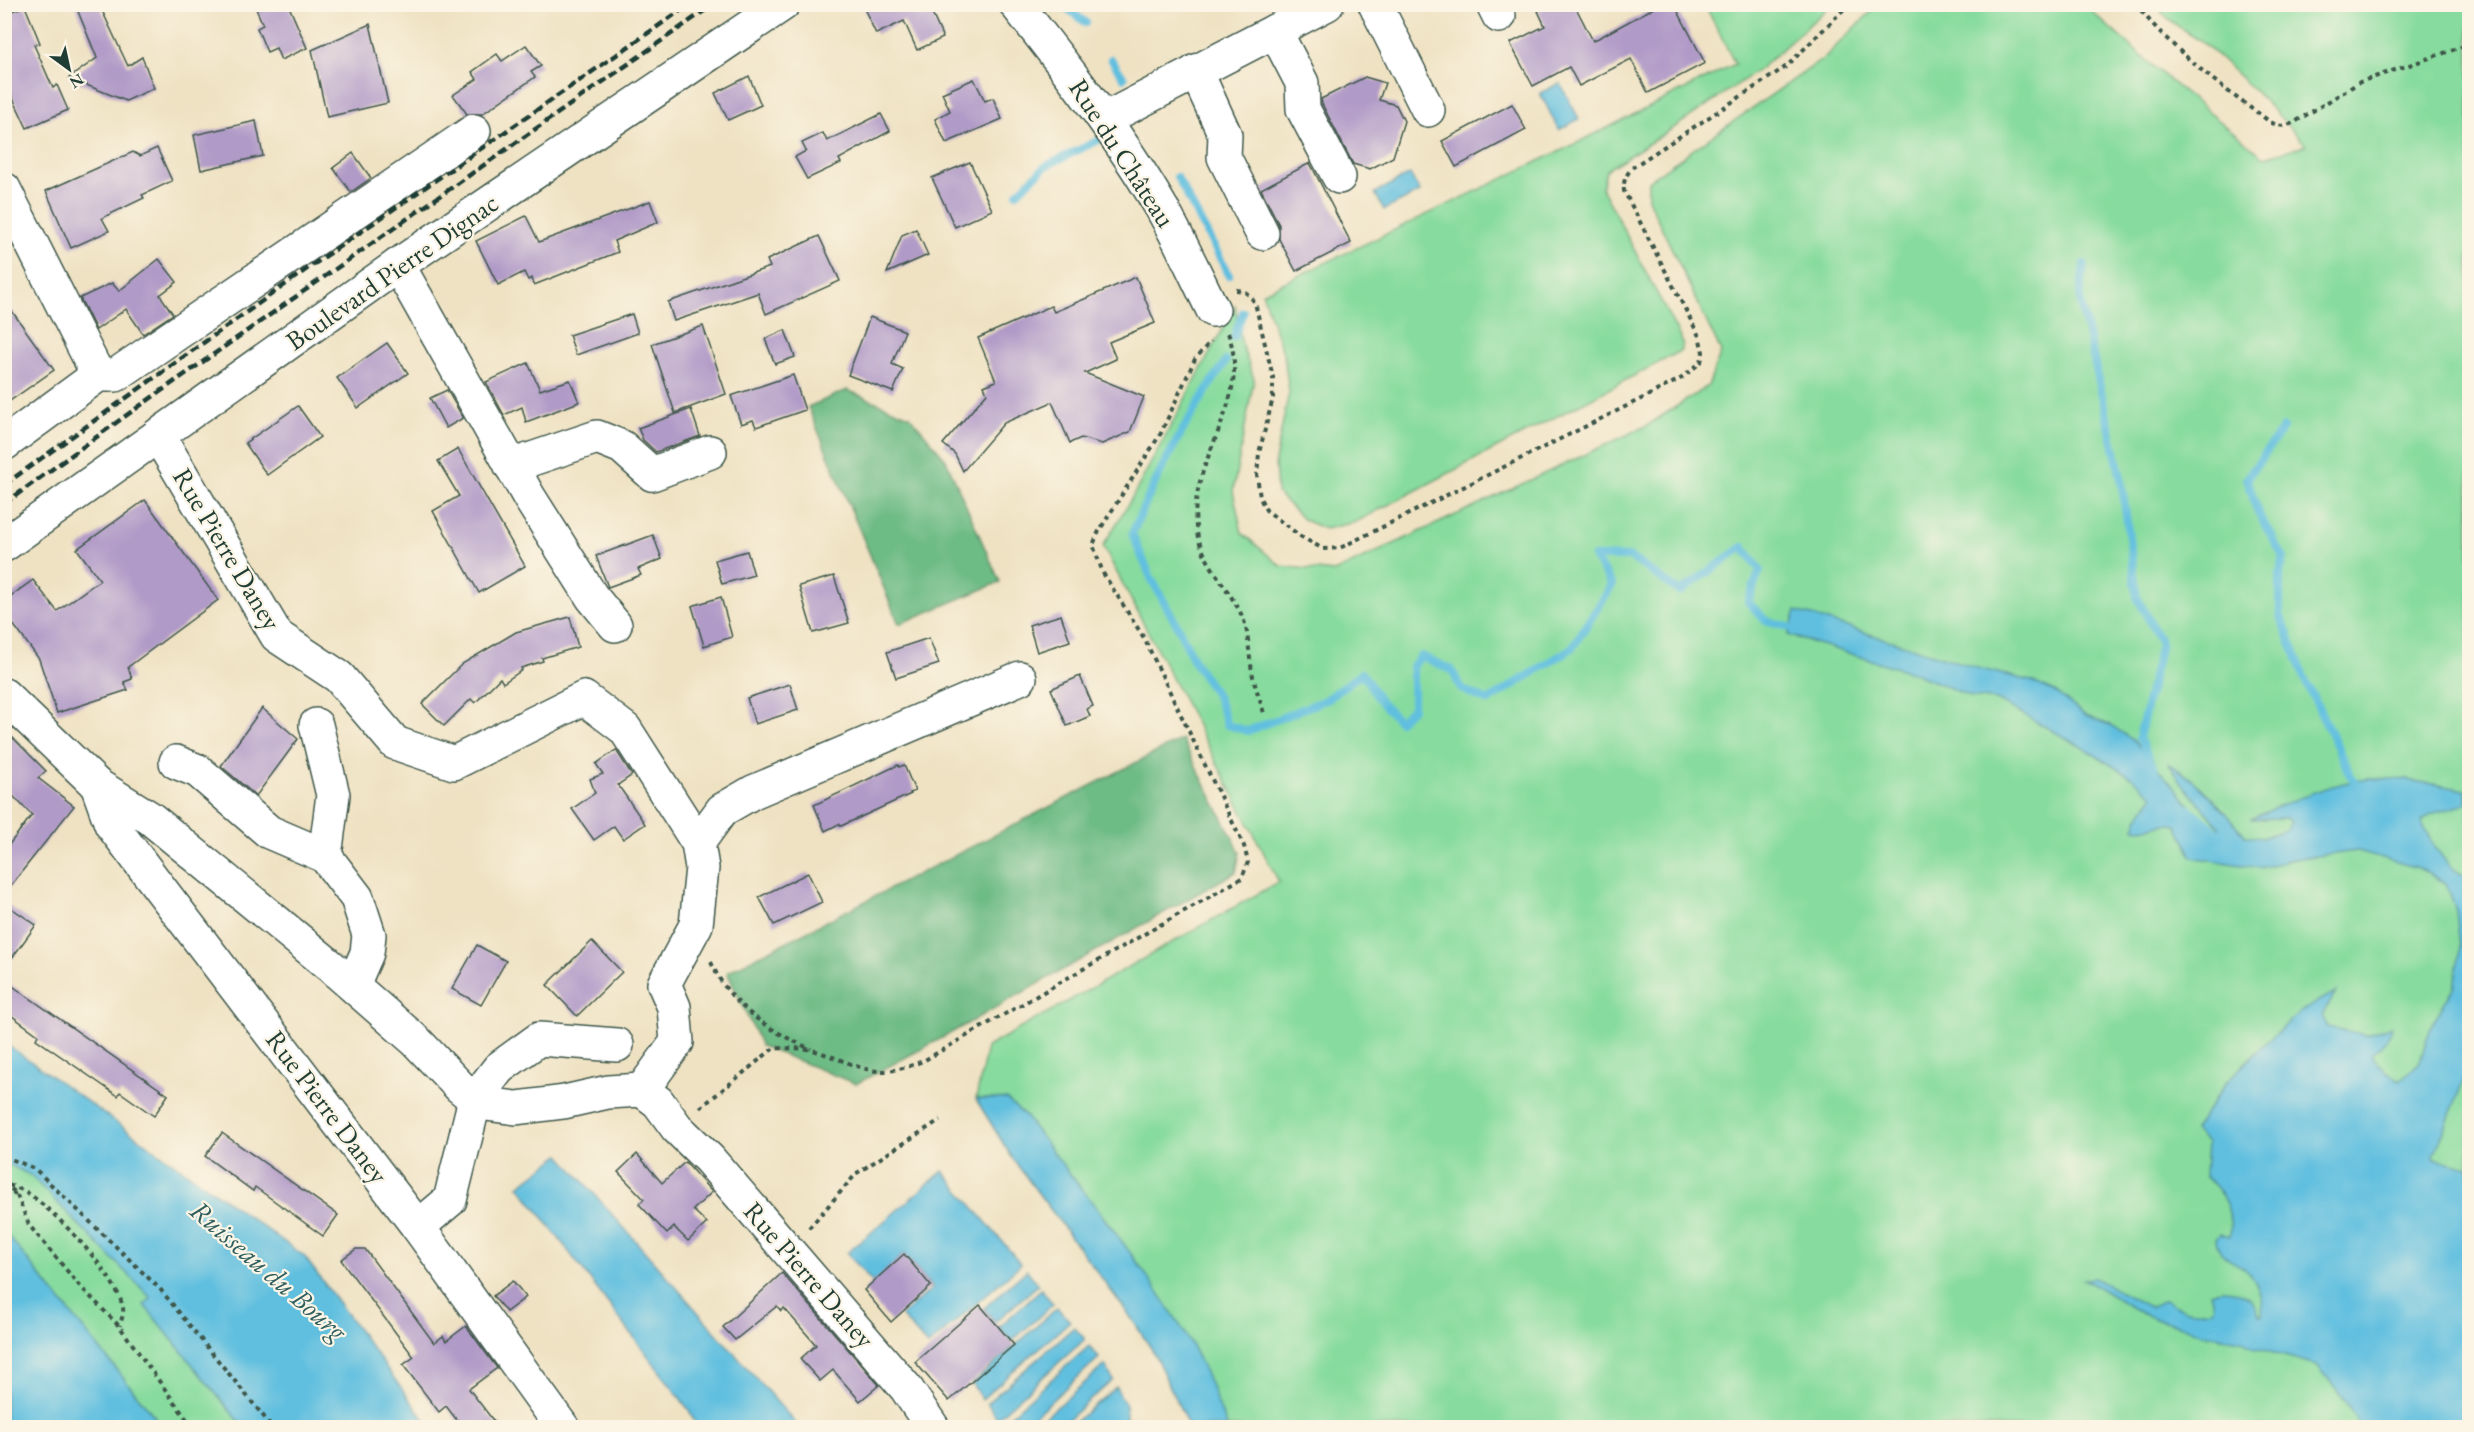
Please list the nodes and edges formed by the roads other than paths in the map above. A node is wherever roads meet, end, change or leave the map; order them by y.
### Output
1 (783, 4) edge
2 (1016, 4) edge
3 (1327, 4) edge
4 (1375, 4) edge
5 (1275, 31) junction
6 (1196, 71) junction
7 (1428, 110) dead end
8 (1105, 119) junction
9 (474, 131) dead end
10 (1340, 177) dead end
11 (4, 189) edge
12 (1262, 233) dead end
13 (398, 265) junction
14 (1213, 310) road end
15 (98, 375) junction
16 (158, 435) junction
17 (4, 444) edge
18 (710, 452) dead end
19 (512, 466) junction
20 (4, 545) edge
21 (615, 625) dead end
22 (1020, 678) dead end
23 (4, 695) edge
24 (316, 725) dead end
25 (176, 762) dead end
26 (97, 785) junction
27 (698, 843) junction
28 (325, 856) junction
29 (353, 985) junction
30 (617, 1045) dead end
31 (642, 1090) junction
32 (475, 1099) junction
33 (418, 1227) junction
34 (563, 1428) edge
35 (933, 1428) edge

1 - 13 street, Boulevard Pierre Dignac
2 - 8 street, Rue du Château
3 - 5 street
4 - 7 street
5 - 6 street
5 - 10 street
6 - 8 street
6 - 12 street
8 - 14 street, Rue du Château
9 - 15 street
11 - 15 street
13 - 16 street, Boulevard Pierre Dignac
13 - 19 street
15 - 17 street
16 - 20 street, Boulevard Pierre Dignac
16 - 27 street, Rue Pierre Daney
18 - 19 street
19 - 21 street
22 - 27 street
23 - 26 street, Rue Pierre Daney
24 - 28 street
25 - 28 street
26 - 29 street, Rue Pierre Daney
26 - 33 street, Rue Pierre Daney
27 - 31 street, Rue Pierre Daney
28 - 29 street
29 - 32 street, Rue Pierre Daney
30 - 32 street
31 - 32 street, Rue Pierre Daney
31 - 35 street, Rue Pierre Daney
32 - 33 street
33 - 34 street, Rue Pierre Daney

